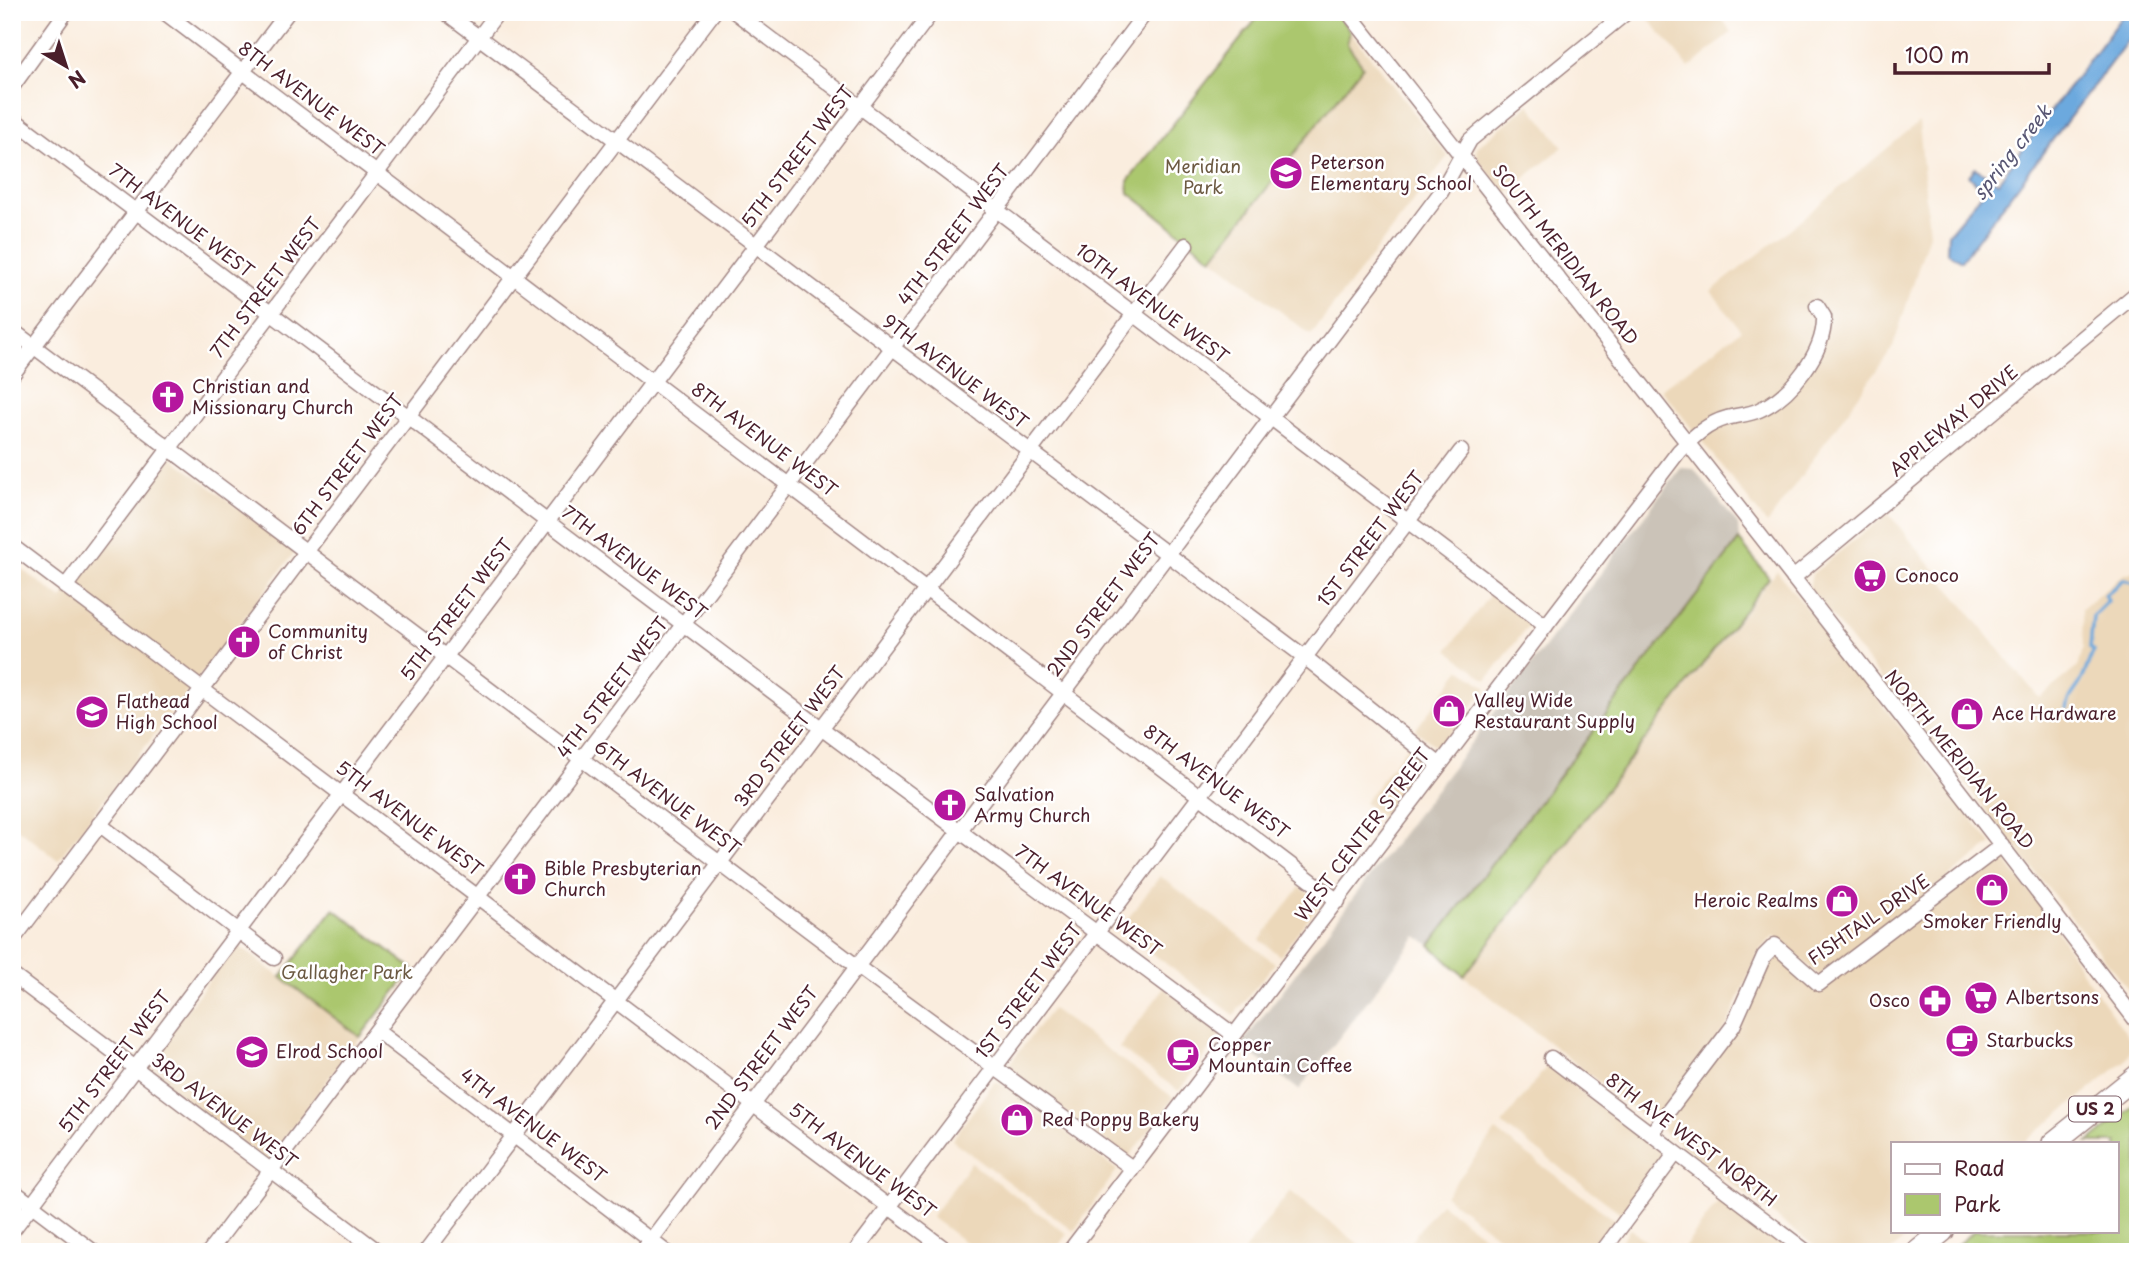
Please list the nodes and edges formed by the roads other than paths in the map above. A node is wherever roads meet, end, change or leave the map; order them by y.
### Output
1 (66, 12) edge
2 (164, 12) edge
3 (288, 12) edge
4 (445, 12) edge
5 (498, 12) edge
6 (715, 12) edge
7 (735, 12) edge
8 (932, 12) edge
9 (1146, 12) edge
10 (1348, 12) edge
11 (1627, 12) edge
12 (479, 38) junction
13 (243, 72) junction
14 (12, 87) edge
15 (860, 107) junction
16 (12, 118) edge
17 (616, 142) junction
18 (1462, 156) junction
19 (377, 173) junction
20 (996, 210) junction
21 (137, 212) junction
22 (1186, 245) dead end
23 (756, 246) junction
24 (513, 276) junction
25 (2138, 292) edge
26 (1817, 306) dead end
27 (271, 313) junction
28 (1133, 314) junction
29 (12, 330) edge
30 (34, 346) junction
31 (892, 349) junction
32 (12, 375) edge
33 (653, 381) junction
34 (1270, 416) junction
35 (409, 417) junction
36 (1689, 441) junction
37 (170, 449) junction
38 (1030, 451) junction
39 (1461, 451) dead end
40 (791, 484) junction
41 (1751, 520) joint
42 (547, 522) junction
43 (1408, 523) junction
44 (12, 546) edge
45 (307, 553) junction
46 (1166, 553) junction
47 (1793, 578) junction
48 (65, 587) junction
49 (927, 587) junction
50 (684, 625) junction
51 (1546, 626) junction
52 (446, 656) junction
53 (1306, 658) junction
54 (202, 688) junction
55 (1064, 691) junction
56 (821, 728) junction
57 (583, 760) junction
58 (1440, 765) junction
59 (342, 792) junction
60 (1201, 794) junction
61 (99, 824) junction
62 (959, 830) junction
63 (2002, 845) junction
64 (719, 862) junction
65 (480, 895) junction
66 (1338, 901) junction
67 (239, 930) junction
68 (1098, 931) junction
69 (12, 941) edge
70 (274, 958) dead end
71 (855, 965) junction
72 (12, 975) edge
73 (616, 1000) junction
74 (2138, 1023) edge
75 (377, 1031) junction
76 (1234, 1035) junction
77 (1552, 1058) dead end
78 (135, 1068) junction
79 (995, 1068) junction
80 (2138, 1075) edge
81 (754, 1103) junction
82 (1650, 1134) junction
83 (513, 1135) junction
84 (2054, 1142) edge
85 (1676, 1153) junction
86 (1132, 1168) junction
87 (271, 1170) junction
88 (12, 1190) edge
89 (32, 1205) junction
90 (890, 1207) junction
91 (12, 1231) edge
92 (1942, 1232) edge
93 (646, 1246) edge
94 (94, 1252) edge
95 (209, 1252) edge
96 (379, 1252) edge
97 (426, 1252) edge
98 (666, 1252) edge
99 (855, 1252) edge
100 (949, 1252) edge
101 (1069, 1252) edge
102 (1602, 1252) edge
103 (1807, 1252) edge
104 (1917, 1252) edge

1 - 14 street
2 - 13 street, 8TH AVENUE WEST
3 - 13 street
4 - 12 street, 9TH AVENUE WEST
5 - 12 street, 7TH STREET WEST
6 - 17 street, 6TH STREET WEST
7 - 15 street, 10TH AVENUE WEST
8 - 15 street, 5TH STREET WEST
9 - 20 street, 4TH STREET WEST
10 - 18 street, SOUTH MERIDIAN ROAD
11 - 18 street, 2ND STREET WEST
12 - 17 street, 9TH AVENUE WEST
12 - 19 street, 7TH STREET WEST
13 - 19 street, 8TH AVENUE WEST
13 - 21 street
15 - 20 street, 10TH AVENUE WEST
15 - 23 street, 5TH STREET WEST
16 - 21 street, 7TH AVENUE WEST
17 - 23 street, 9TH AVENUE WEST
17 - 24 street, 6TH STREET WEST
18 - 34 street, 2ND STREET WEST
18 - 36 street, SOUTH MERIDIAN ROAD
19 - 24 street, 8TH AVENUE WEST
19 - 27 street, 7TH STREET WEST
20 - 28 street, 10TH AVENUE WEST
20 - 31 street, 4TH STREET WEST
21 - 27 street, 7TH AVENUE WEST
21 - 30 street
22 - 28 street, 3RD STREET WEST
23 - 31 street, 9TH AVENUE WEST
23 - 33 street, 5TH STREET WEST
24 - 33 street, 8TH AVENUE WEST
24 - 35 street, 6TH STREET WEST
25 - 47 street, APPLEWAY DRIVE
26 - 36 street, WEST CENTER STREET
27 - 35 street, 7TH AVENUE WEST
27 - 37 street, 7TH STREET WEST
28 - 34 street, 10TH AVENUE WEST
28 - 38 street, 3RD STREET WEST
29 - 30 street, 6TH AVENUE WEST
30 - 32 street
30 - 37 street, 6TH AVENUE WEST
31 - 38 street, 9TH AVENUE WEST
31 - 40 street, 4TH STREET WEST
33 - 40 street, 8TH AVENUE WEST
33 - 42 street, 5TH STREET WEST
34 - 43 street, 10TH AVENUE WEST
34 - 46 street, 2ND STREET WEST
35 - 42 street, 7TH AVENUE WEST
35 - 45 street, 6TH STREET WEST
36 - 41 street, SOUTH MERIDIAN ROAD
36 - 51 street, WEST CENTER STREET
37 - 45 street, 6TH AVENUE WEST
37 - 48 street, 7TH STREET WEST
38 - 46 street, 9TH AVENUE WEST
38 - 49 street, 3RD STREET WEST
39 - 43 street, 1ST STREET WEST
40 - 49 street, 8TH AVENUE WEST
40 - 50 street, 4TH STREET WEST
41 - 47 street, NORTH MERIDIAN ROAD
42 - 50 street, 7TH AVENUE WEST
42 - 52 street, 5TH STREET WEST
43 - 51 street, 10TH AVENUE WEST
43 - 53 street, 1ST STREET WEST
44 - 48 street, 5TH AVENUE WEST
45 - 52 street, 6TH AVENUE WEST
45 - 54 street, 6TH STREET WEST
46 - 53 street, 9TH AVENUE WEST
46 - 55 street, 2ND STREET WEST
47 - 63 street, NORTH MERIDIAN ROAD
48 - 54 street, 5TH AVENUE WEST
49 - 55 street, 8TH AVENUE WEST
49 - 56 street, 3RD STREET WEST
50 - 56 street, 7TH AVENUE WEST
50 - 57 street, 4TH STREET WEST
51 - 58 street, WEST CENTER STREET
52 - 57 street, 6TH AVENUE WEST
52 - 59 street, 5TH STREET WEST
53 - 58 street, 9TH AVENUE WEST
53 - 60 street, 1ST STREET WEST
54 - 59 street, 5TH AVENUE WEST
54 - 61 street, 6TH STREET WEST
55 - 60 street, 8TH AVENUE WEST
55 - 62 street, 2ND STREET WEST
56 - 62 street, 7TH AVENUE WEST
56 - 64 street, 3RD STREET WEST
57 - 64 street, 6TH AVENUE WEST
57 - 65 street, 4TH STREET WEST
58 - 66 street, WEST CENTER STREET
59 - 65 street, 5TH AVENUE WEST
59 - 67 street, 5TH STREET WEST
60 - 66 street, 8TH AVENUE WEST
60 - 68 street, 1ST STREET WEST
61 - 67 street
61 - 69 street, 6TH STREET WEST
62 - 68 street, 7TH AVENUE WEST
62 - 71 street, 2ND STREET WEST
63 - 74 street, NORTH MERIDIAN ROAD
63 - 82 street, FISHTAIL DRIVE
64 - 71 street, 6TH AVENUE WEST
64 - 73 street, 3RD STREET WEST
65 - 73 street, 5TH AVENUE WEST
65 - 75 street, 4TH STREET WEST
66 - 76 street, WEST CENTER STREET
67 - 70 street
67 - 78 street, 5TH STREET WEST
68 - 76 street, 7TH AVENUE WEST
68 - 79 street, 1ST STREET WEST
71 - 79 street, 6TH AVENUE WEST
71 - 81 street, 2ND STREET WEST
72 - 78 street, 3RD AVENUE WEST
73 - 81 street, 5TH AVENUE WEST
73 - 83 street, 3RD STREET WEST
75 - 83 street, 4TH AVENUE WEST
75 - 87 street, 4TH STREET WEST
76 - 86 street, WEST CENTER STREET
77 - 82 street, 8TH AVE WEST NORTH
78 - 87 street, 3RD AVENUE WEST
78 - 89 street, 5TH STREET WEST
79 - 86 street, 6TH AVENUE WEST
79 - 90 street, 1ST STREET WEST
80 - 84 highway, US 2
81 - 90 street, 5TH AVENUE WEST
81 - 93 street, 2ND STREET WEST
82 - 85 street, 8TH AVE WEST NORTH
83 - 93 street, 4TH AVENUE WEST
83 - 97 street, 3RD STREET WEST
85 - 102 street
85 - 103 street, 8TH AVE WEST NORTH
86 - 101 street, WEST CENTER STREET
87 - 95 street, 4TH STREET WEST
87 - 96 street, 3RD AVENUE WEST
88 - 89 street
89 - 91 street, 5TH STREET WEST
89 - 94 street
90 - 99 street, 1ST STREET WEST
90 - 100 street, 5TH AVENUE WEST
92 - 104 highway
93 - 98 street, 4TH AVENUE WEST

